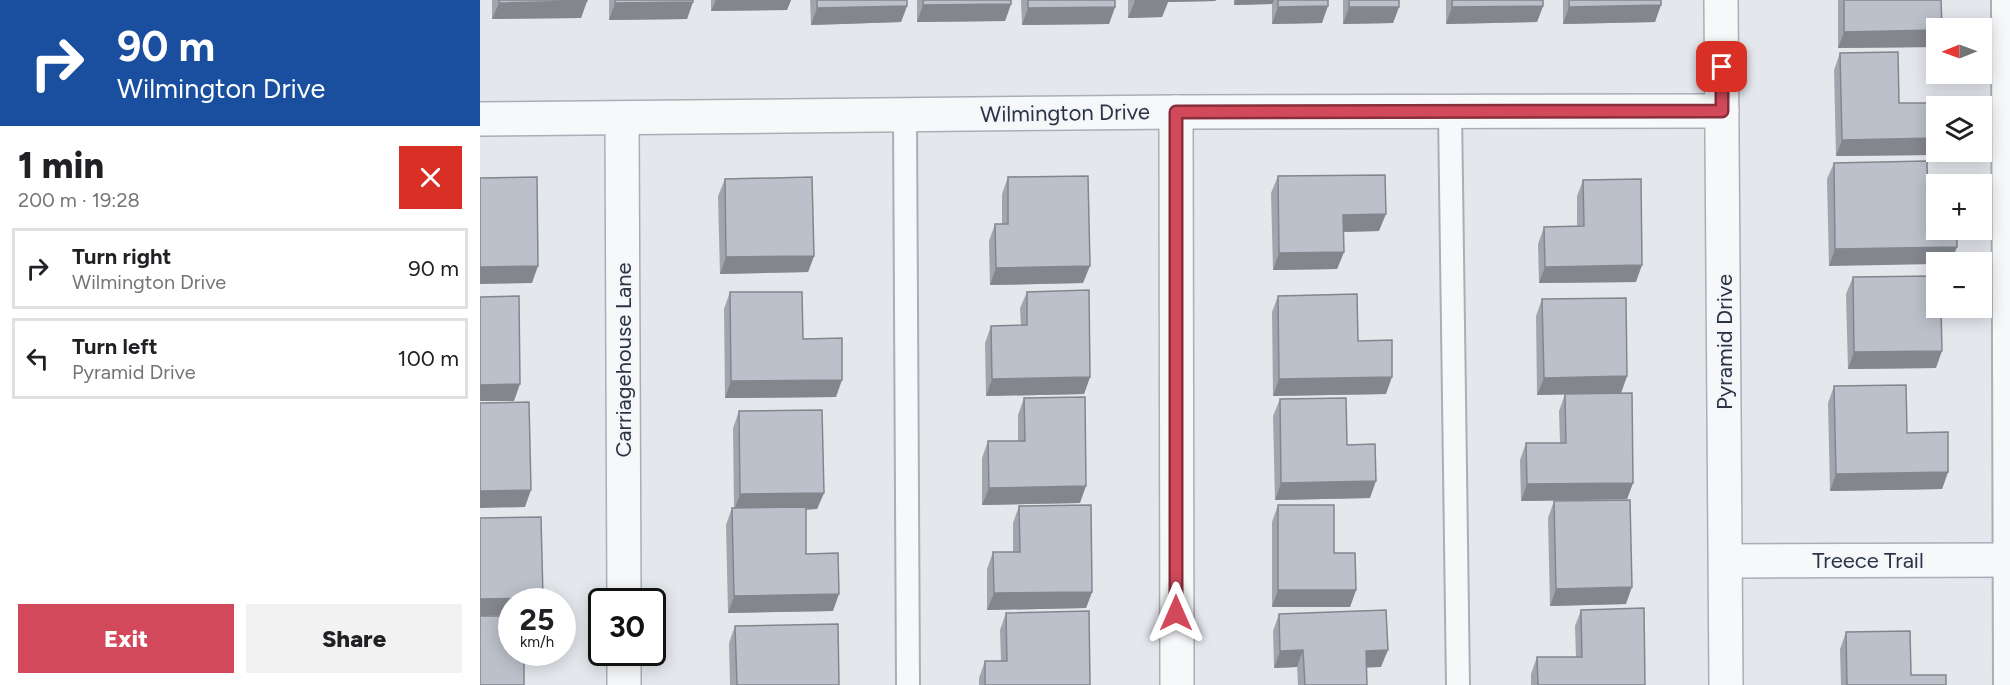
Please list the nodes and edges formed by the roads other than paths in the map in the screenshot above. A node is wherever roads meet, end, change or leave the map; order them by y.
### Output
1 (1721, 0) edge
2 (2003, 0) edge
3 (1450, 111) junction
4 (1722, 111) junction
5 (1176, 112) junction
6 (905, 115) junction
7 (622, 118) junction
8 (480, 119) edge
9 (2007, 560) edge
10 (1726, 561) junction
11 (624, 588) edge
12 (624, 666) edge
13 (624, 685) edge
14 (908, 685) edge
15 (1177, 685) edge
16 (1458, 685) edge
17 (1726, 685) edge
18 (2005, 685) edge

1 - 4 street, Pyramid Drive
2 - 9 lane
3 - 4 street, Wilmington Drive
3 - 5 street, Wilmington Drive
3 - 16 lane
4 - 10 street, Pyramid Drive
5 - 6 street, Wilmington Drive
5 - 15 street
6 - 7 street, Wilmington Drive
6 - 14 lane
7 - 8 street, Wilmington Drive
7 - 11 street, Carriagehouse Lane
9 - 10 street, Treece Trail
9 - 18 lane
10 - 17 street, Pyramid Drive
12 - 13 street

